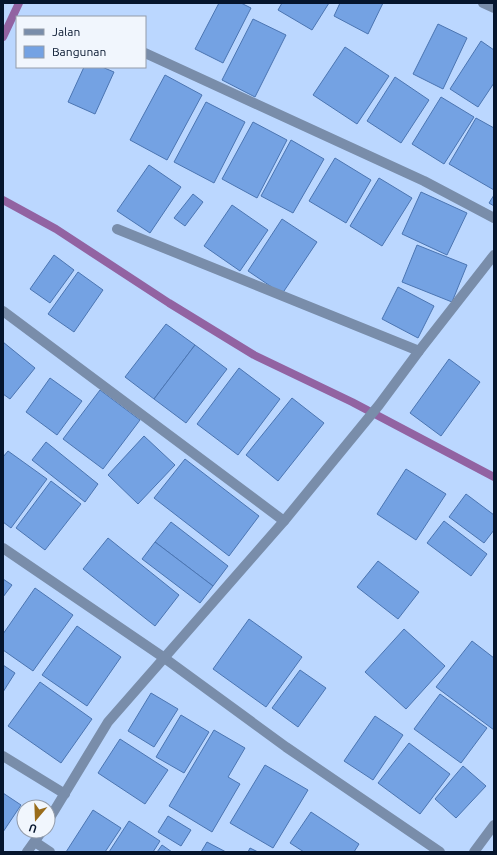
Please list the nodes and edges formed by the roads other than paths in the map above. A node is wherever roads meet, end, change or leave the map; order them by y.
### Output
1 (483, 3) edge
2 (494, 8) edge
3 (146, 53) edge
4 (494, 218) edge
5 (117, 230) dead end
6 (494, 255) edge
7 (3, 311) edge
8 (419, 351) junction
9 (284, 521) junction
10 (3, 548) edge
11 (163, 657) junction
12 (3, 756) edge
13 (65, 794) junction
14 (56, 808) edge
15 (494, 825) edge
16 (37, 839) edge
17 (35, 842) junction
18 (27, 852) edge
19 (50, 852) edge
20 (440, 852) edge
21 (474, 852) edge

1 - 2 street
3 - 4 street
5 - 8 street
6 - 8 street
7 - 9 street
8 - 9 street
9 - 11 street
10 - 11 street
11 - 13 street
11 - 20 street
12 - 13 street
13 - 14 street
15 - 21 street
16 - 17 street
17 - 18 street
17 - 19 street

